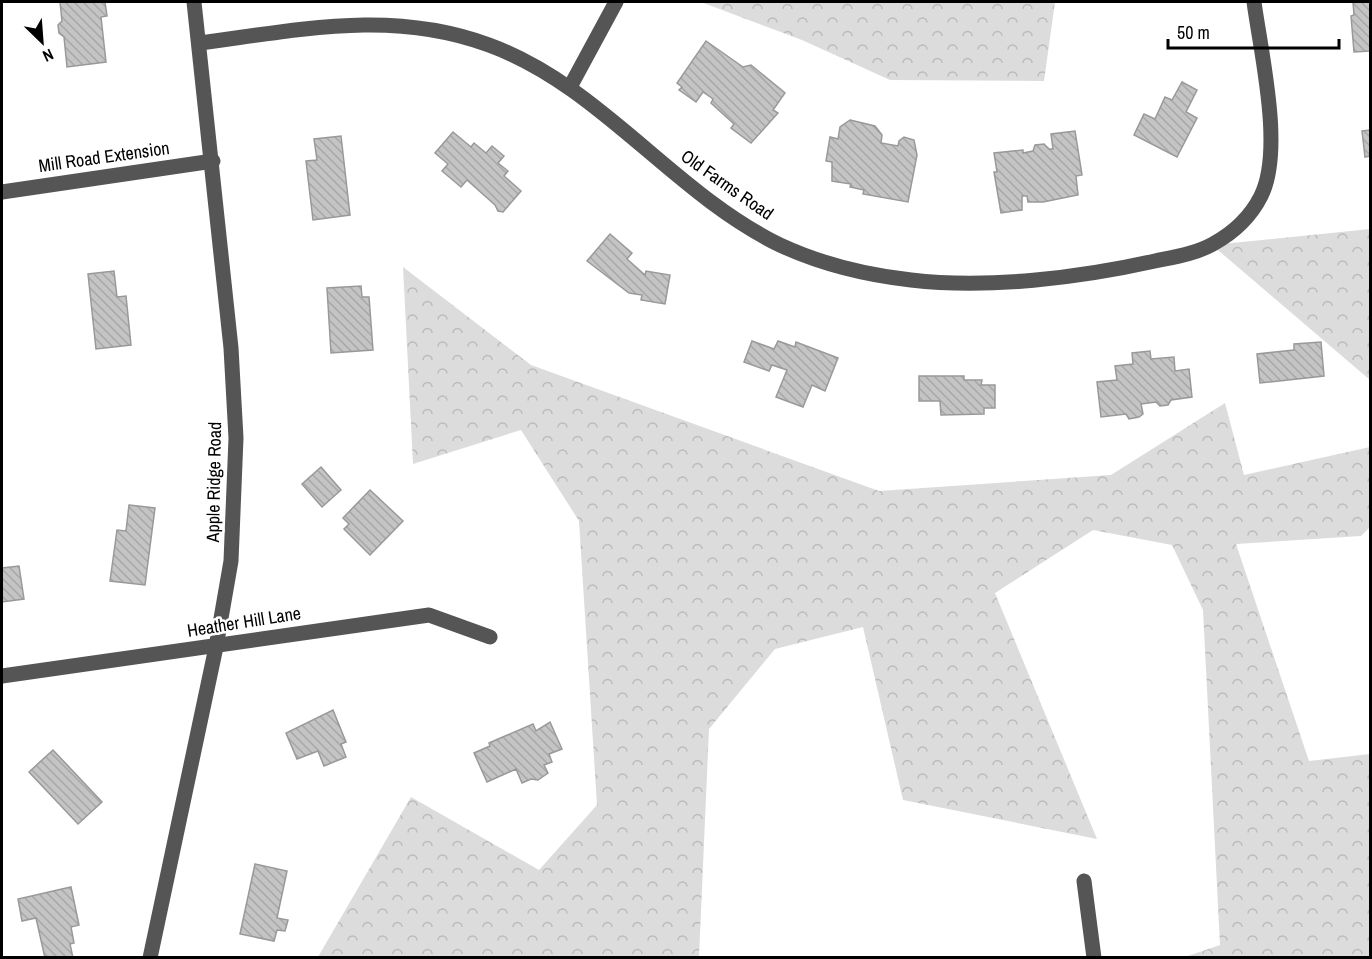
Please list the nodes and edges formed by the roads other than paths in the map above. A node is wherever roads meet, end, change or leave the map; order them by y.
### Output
1 (194, 2) edge
2 (616, 2) edge
3 (1254, 2) edge
4 (200, 43) junction
5 (570, 87) junction
6 (213, 161) junction
7 (2, 192) edge
8 (490, 637) dead end
9 (216, 647) junction
10 (2, 676) edge
11 (1084, 881) dead end
12 (150, 957) edge
13 (1094, 957) edge

1 - 4 street, Apple Ridge Road
2 - 5 street
3 - 5 street, Old Farms Road
4 - 5 street, Old Farms Road
4 - 6 street, Apple Ridge Road
6 - 7 street, Mill Road Extension
6 - 9 street, Apple Ridge Road
8 - 9 street, Heather Hill Lane
9 - 10 street, Heather Hill Lane
9 - 12 street, Apple Ridge Road
11 - 13 street

